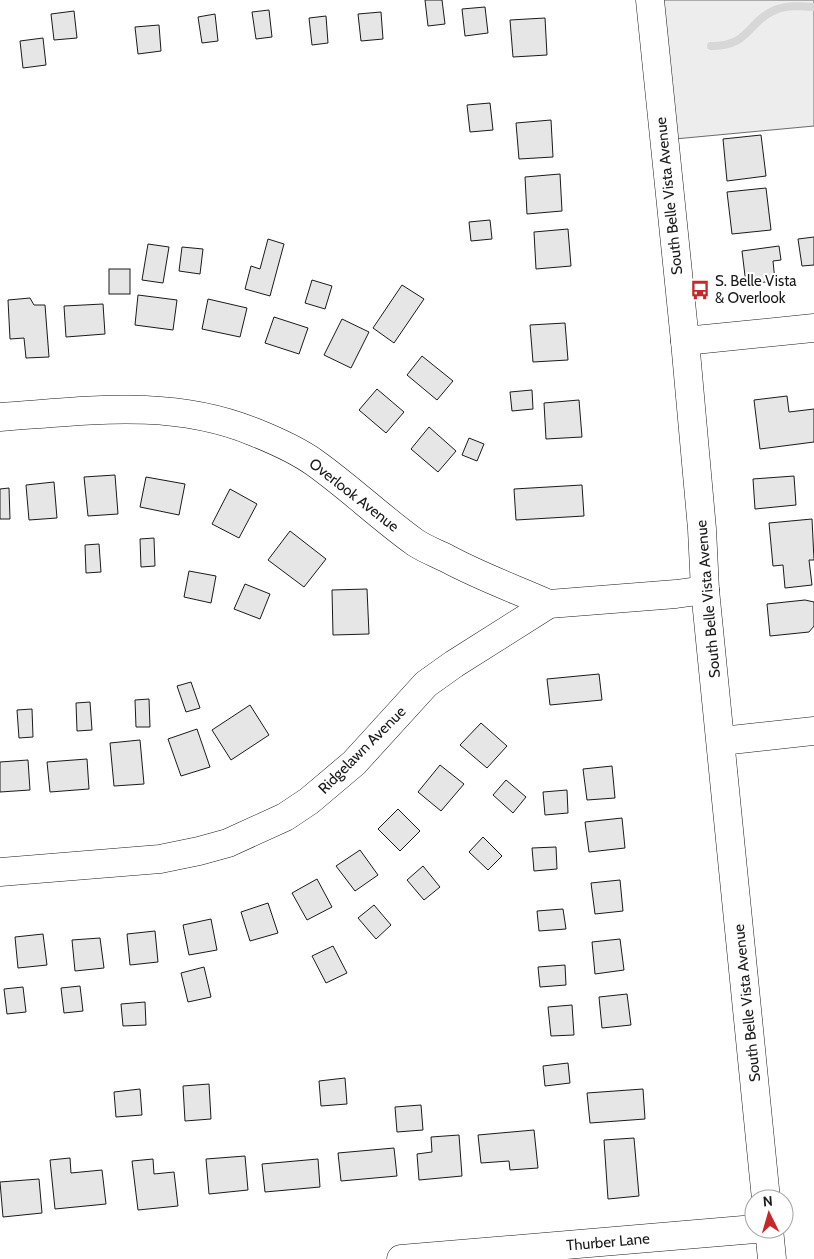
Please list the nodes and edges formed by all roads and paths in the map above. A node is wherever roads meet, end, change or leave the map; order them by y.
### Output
1 (650, 0) edge
2 (814, 328) edge
3 (685, 342) junction
4 (0, 417) edge
5 (706, 590) junction
6 (549, 604) junction
7 (814, 731) edge
8 (722, 741) junction
9 (0, 872) edge
10 (765, 1189) edge
11 (744, 1230) edge
12 (770, 1239) edge
13 (401, 1259) edge
14 (772, 1259) edge

1 - 3 street, South Belle Vista Avenue
2 - 3 street
3 - 5 street, South Belle Vista Avenue
4 - 6 street, Overlook Avenue
5 - 6 street, Ridgelawn Avenue
5 - 8 street, South Belle Vista Avenue
6 - 9 street, Ridgelawn Avenue
7 - 8 street
8 - 10 street, South Belle Vista Avenue
11 - 13 street, Thurber Lane
12 - 14 street

